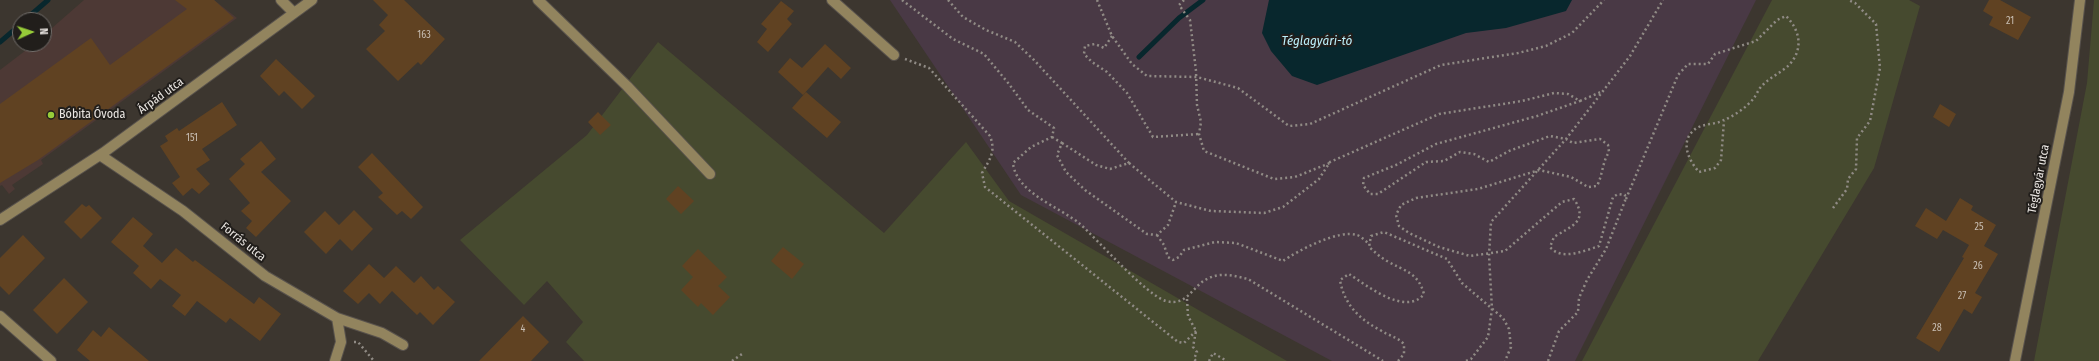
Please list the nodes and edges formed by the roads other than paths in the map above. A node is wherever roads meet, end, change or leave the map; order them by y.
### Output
1 (281, 0) edge
2 (312, 0) edge
3 (538, 0) edge
4 (832, 0) edge
5 (2080, 0) edge
6 (294, 13) junction
7 (894, 55) road end
8 (100, 155) junction
9 (710, 174) dead end
10 (0, 220) edge
11 (0, 316) edge
12 (337, 318) junction
13 (403, 344) dead end
14 (51, 361) edge
15 (335, 361) edge
16 (2015, 361) edge

1 - 6 street
2 - 6 street, Árpád utca
3 - 9 street
4 - 7 street
5 - 16 street, Téglagyár utca
6 - 8 street, Árpád utca
8 - 10 street, Árpád utca
8 - 12 street, Forrás utca
11 - 14 street
12 - 13 street, Forrás utca
12 - 15 street

